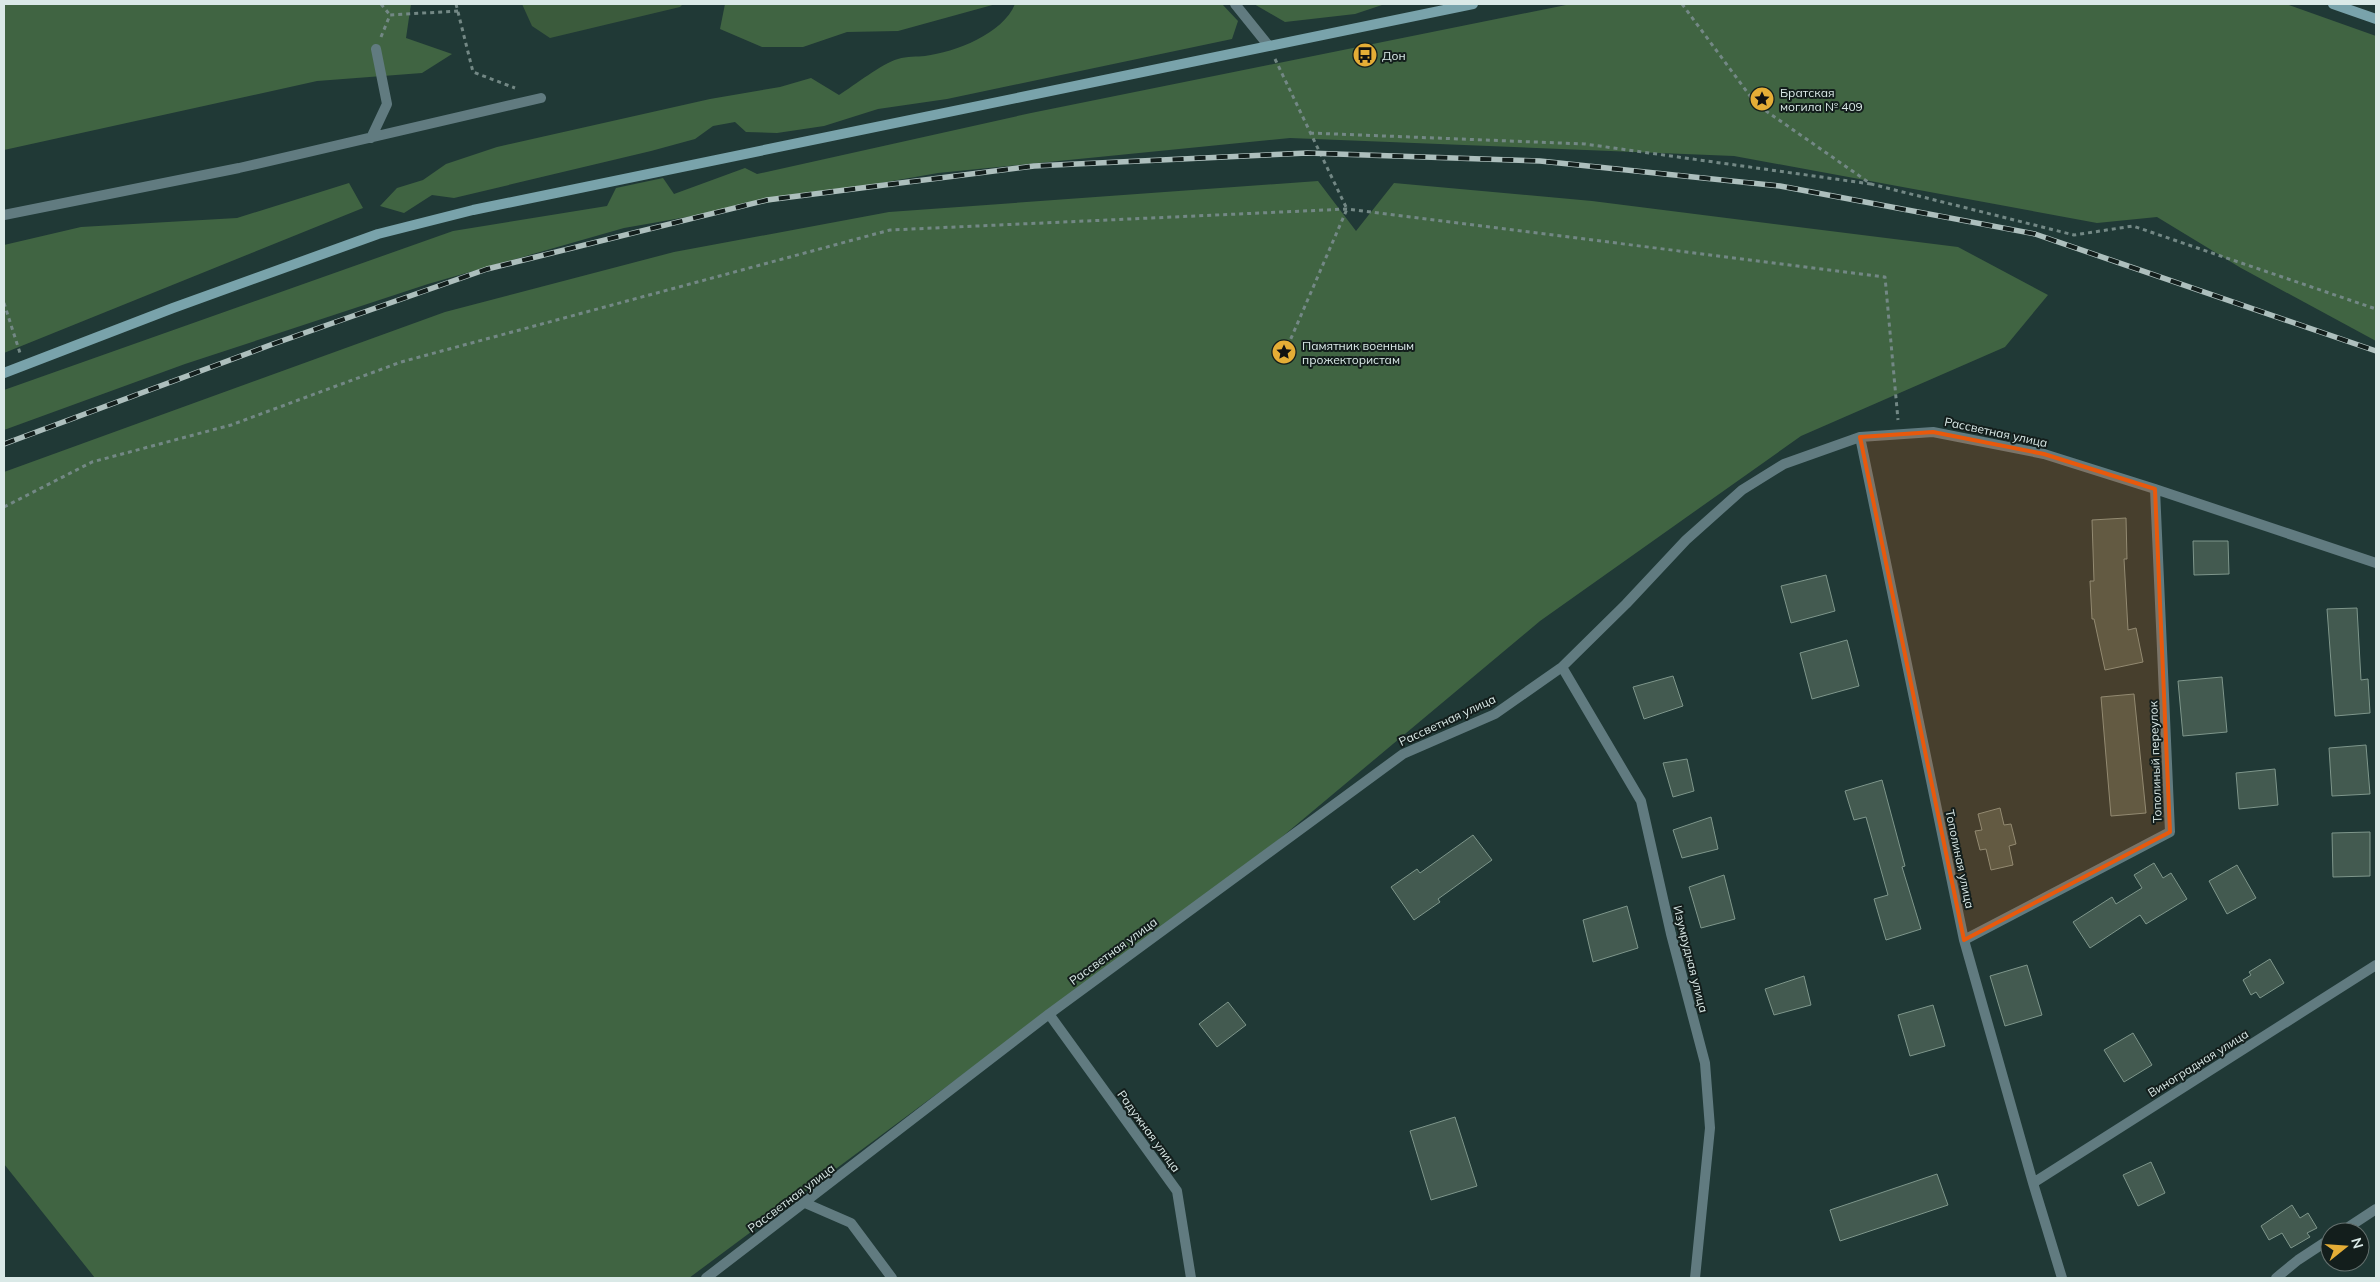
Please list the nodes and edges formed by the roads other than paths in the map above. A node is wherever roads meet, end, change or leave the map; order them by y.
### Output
1 (1235, 4) edge
2 (1473, 4) edge
3 (2333, 4) edge
4 (2376, 19) edge
5 (1268, 45) junction
6 (376, 49) road end
7 (541, 98) road end
8 (371, 138) junction
9 (4, 215) edge
10 (4, 373) edge
11 (1860, 438) junction
12 (2156, 489) junction
13 (2376, 563) edge
14 (1562, 667) junction
15 (1964, 940) junction
16 (2376, 965) edge
17 (1049, 1014) junction
18 (2033, 1183) junction
19 (805, 1203) junction
20 (2376, 1209) edge
21 (2356, 1222) edge
22 (2320, 1246) edge
23 (706, 1278) edge
24 (892, 1278) edge
25 (1191, 1278) edge
26 (1695, 1278) edge
27 (2062, 1278) edge
28 (2276, 1278) edge

1 - 5 street
2 - 5 street
3 - 4 street
5 - 10 street
6 - 8 street
7 - 8 street
8 - 9 street
11 - 12 street, Рассветная улица
11 - 14 street, Рассветная улица
11 - 15 street, Тополиная улица
12 - 13 street, Рассветная улица
12 - 15 street, Тополиный переулок
14 - 17 street, Рассветная улица
14 - 26 street, Изумрудная улица
15 - 18 street, Тополиная улица
16 - 18 street, Виноградная улица
17 - 19 street, Рассветная улица
17 - 25 street, Радужная улица
18 - 27 street, Тополиная улица
19 - 23 street, Рассветная улица
19 - 24 street
20 - 21 street
22 - 28 street

